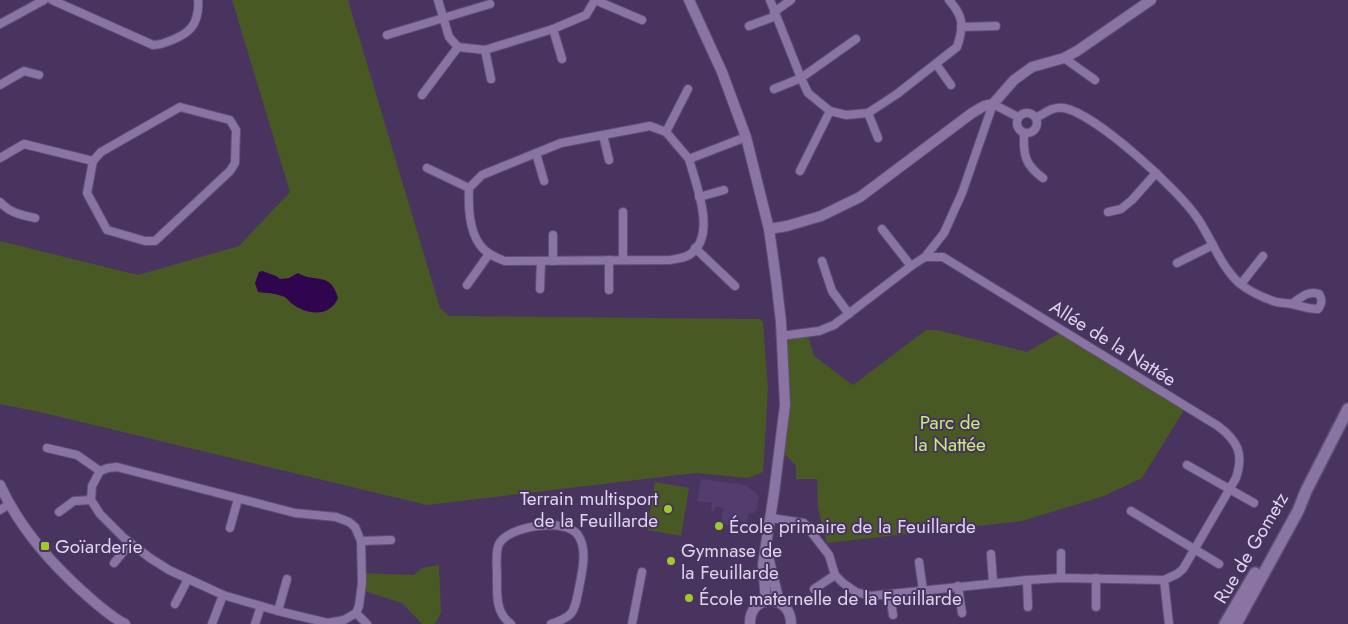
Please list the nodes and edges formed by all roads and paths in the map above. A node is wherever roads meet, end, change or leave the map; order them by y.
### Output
1 (44, 0) edge
2 (52, 0) edge
3 (198, 0) edge
4 (438, 0) edge
5 (595, 0) edge
6 (689, 0) edge
7 (770, 0) edge
8 (791, 0) edge
9 (949, 0) edge
10 (1151, 0) edge
11 (490, 4) dead end
12 (775, 14) junction
13 (443, 19) junction
14 (642, 20) dead end
15 (0, 24) edge
16 (749, 26) dead end
17 (996, 26) dead end
18 (962, 27) junction
19 (554, 29) junction
20 (387, 35) dead end
21 (856, 39) dead end
22 (458, 47) junction
23 (485, 50) junction
24 (562, 58) dead end
25 (1064, 58) junction
26 (936, 64) junction
27 (39, 75) dead end
28 (801, 78) junction
29 (491, 79) dead end
30 (1095, 80) dead end
31 (0, 85) edge
32 (951, 85) dead end
33 (688, 89) dead end
34 (774, 89) dead end
35 (422, 94) dead end
36 (993, 104) junction
37 (830, 111) junction
38 (868, 113) junction
39 (1018, 117) junction
40 (1036, 118) junction
41 (666, 132) junction
42 (1024, 133) junction
43 (602, 135) junction
44 (746, 136) junction
45 (878, 138) dead end
46 (536, 152) junction
47 (0, 158) edge
48 (689, 159) junction
49 (609, 160) dead end
50 (93, 161) junction
51 (427, 168) dead end
52 (800, 172) dead end
53 (1156, 173) junction
54 (1044, 178) dead end
55 (544, 181) dead end
56 (469, 188) junction
57 (724, 190) dead end
58 (699, 196) junction
59 (0, 202) edge
60 (622, 212) dead end
61 (1108, 212) dead end
62 (35, 218) dead end
63 (882, 228) dead end
64 (769, 230) junction
65 (553, 235) dead end
66 (1213, 245) junction
67 (696, 248) junction
68 (489, 254) junction
69 (1263, 256) dead end
70 (925, 257) junction
71 (609, 260) junction
72 (623, 260) junction
73 (822, 260) dead end
74 (541, 261) junction
75 (553, 261) junction
76 (1177, 263) dead end
77 (911, 266) junction
78 (1240, 284) junction
79 (467, 285) dead end
80 (735, 286) dead end
81 (540, 289) dead end
82 (610, 290) dead end
83 (1292, 304) dead end
84 (849, 314) junction
85 (781, 336) junction
86 (1348, 409) edge
87 (46, 448) dead end
88 (1187, 465) dead end
89 (100, 471) junction
90 (0, 485) edge
91 (1230, 489) junction
92 (1306, 491) junction
93 (238, 499) junction
94 (91, 500) junction
95 (1254, 502) dead end
96 (4, 507) edge
97 (1131, 511) dead end
98 (59, 512) dead end
99 (771, 518) junction
100 (230, 528) dead end
101 (391, 540) dead end
102 (361, 541) junction
103 (130, 544) junction
104 (766, 549) junction
105 (1195, 549) junction
106 (1061, 553) dead end
107 (991, 554) dead end
108 (919, 562) dead end
109 (114, 563) dead end
110 (1218, 564) dead end
111 (642, 572) dead end
112 (835, 574) junction
113 (287, 578) dead end
114 (1061, 578) junction
115 (1096, 578) junction
116 (188, 579) junction
117 (1027, 580) junction
118 (1164, 580) junction
119 (994, 582) junction
120 (958, 586) junction
121 (814, 588) dead end
122 (923, 590) junction
123 (890, 594) junction
124 (222, 595) junction
125 (766, 601) junction
126 (779, 602) junction
127 (175, 604) dead end
128 (261, 606) junction
129 (1028, 607) dead end
130 (1096, 607) dead end
131 (278, 610) junction
132 (356, 613) junction
133 (962, 613) dead end
134 (893, 615) dead end
135 (790, 620) edge
136 (122, 623) edge
137 (212, 624) edge
138 (255, 624) edge
139 (328, 624) edge
140 (367, 624) edge
141 (511, 624) edge
142 (551, 624) edge
143 (632, 624) edge
144 (750, 624) edge
145 (799, 624) edge
146 (1169, 624) edge
147 (1226, 624) edge
148 (1236, 624) edge

1 - 15 street
2 - 3 street
4 - 13 street
5 - 14 street
5 - 19 street
6 - 44 street
7 - 12 street
8 - 12 street
9 - 18 street
10 - 25 street
11 - 13 street
12 - 16 street
12 - 28 street
13 - 20 street
13 - 22 street
17 - 18 street
18 - 26 street
19 - 23 street
19 - 24 street
21 - 28 street
22 - 23 street
22 - 35 street
23 - 29 street
25 - 30 street
25 - 36 street
26 - 32 street
26 - 38 street
27 - 31 street
28 - 34 street
28 - 37 street
33 - 41 street
36 - 39 street
36 - 64 street
36 - 70 street
37 - 38 street
37 - 52 street
38 - 45 street
39 - 40 street
39 - 42 street
40 - 42 street
40 - 53 street
41 - 43 street
41 - 48 street
42 - 54 street
43 - 46 street
43 - 49 street
44 - 48 street
44 - 64 street
46 - 55 street
46 - 56 street
47 - 50 street
48 - 58 street
50 - 50 street
51 - 56 street
53 - 61 street
53 - 66 street
56 - 68 street
57 - 58 street
58 - 67 street
59 - 62 street
60 - 72 street
63 - 77 street
64 - 85 street
65 - 75 street
66 - 76 street
66 - 78 street
67 - 72 street
67 - 80 street
68 - 74 street
68 - 79 street
69 - 78 street
70 - 77 street
70 - 91 street, Allée de la Nattée
71 - 72 street
71 - 75 street
71 - 82 street
73 - 84 street
74 - 75 street
74 - 81 street
77 - 84 street
78 - 83 street
84 - 85 street
85 - 99 street
86 - 92 main road, Rue de Gometz
87 - 89 street
88 - 91 street
89 - 93 street
89 - 94 street
90 - 96 street
91 - 95 street
91 - 105 street, Allée de la Nattée
92 - 147 main road, Rue de Gometz
92 - 148 main road, Rue de Gometz
93 - 100 street
93 - 102 street
94 - 98 street
94 - 103 street
96 - 136 street
97 - 105 street
99 - 104 street
99 - 112 street
101 - 102 street
102 - 132 street
103 - 109 street
103 - 116 street
104 - 125 street
104 - 126 street
105 - 110 street
105 - 118 street, Allée de la Nattée
106 - 114 street
107 - 119 street
108 - 122 street
111 - 143 street
112 - 121 street
112 - 123 street
113 - 131 street
114 - 115 street
114 - 117 street
115 - 118 street
115 - 130 street
116 - 124 street
116 - 127 street
117 - 119 street
117 - 129 street
118 - 146 street
119 - 120 street
120 - 122 street
120 - 133 street
122 - 123 street
123 - 134 street
124 - 128 street
124 - 137 street
125 - 126 street
125 - 144 street
126 - 135 street
128 - 131 street
128 - 138 street
131 - 139 street
132 - 139 street
132 - 140 street
135 - 145 street
141 - 142 street

